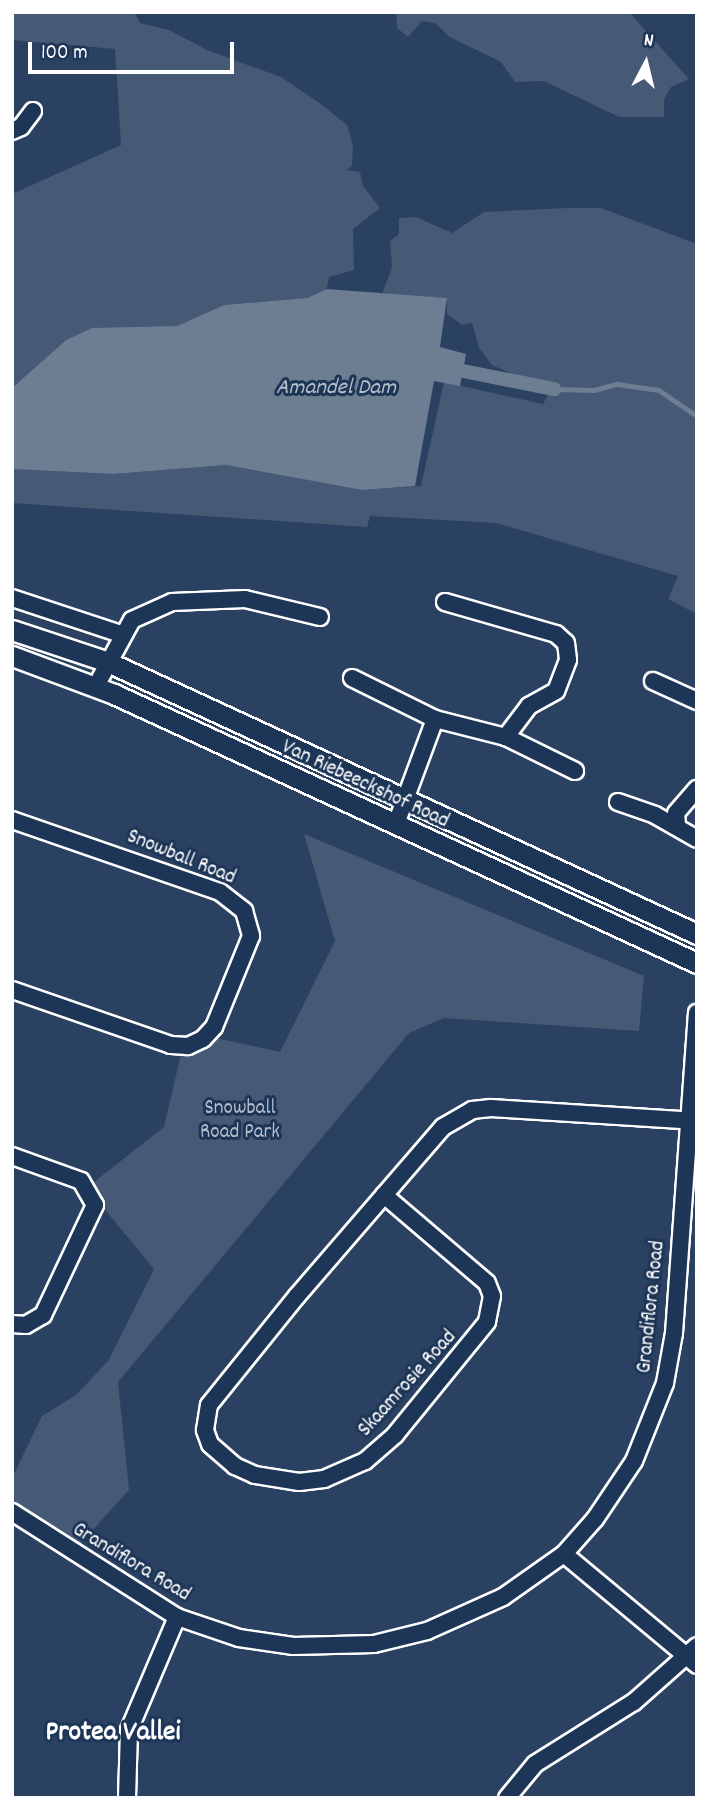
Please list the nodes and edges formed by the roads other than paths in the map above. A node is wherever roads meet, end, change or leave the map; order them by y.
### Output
1 (33, 111) dead end
2 (12, 131) edge
3 (12, 598) edge
4 (445, 602) dead end
5 (320, 617) dead end
6 (12, 630) edge
7 (121, 634) junction
8 (12, 656) edge
9 (108, 662) junction
10 (352, 678) dead end
11 (653, 681) dead end
12 (96, 686) junction
13 (697, 701) edge
14 (435, 719) junction
15 (506, 737) junction
16 (575, 772) dead end
17 (697, 789) edge
18 (406, 800) junction
19 (618, 802) dead end
20 (12, 820) edge
21 (397, 824) junction
22 (677, 826) junction
23 (697, 839) edge
24 (697, 933) edge
25 (697, 963) edge
26 (12, 990) edge
27 (697, 1013) edge
28 (693, 1121) edge
29 (12, 1156) edge
30 (384, 1195) junction
31 (12, 1324) edge
32 (12, 1512) edge
33 (564, 1554) junction
34 (177, 1617) junction
35 (693, 1656) edge
36 (127, 1798) edge
37 (507, 1798) edge

1 - 2 street
3 - 7 street
4 - 15 street
5 - 7 street
6 - 9 street, Van Riebeeckshof Road
7 - 9 street
8 - 12 street, Van Riebeeckshof Road
9 - 12 street
9 - 18 street, Van Riebeeckshof Road
10 - 14 street
11 - 13 street
12 - 21 street, Van Riebeeckshof Road
14 - 15 street
14 - 18 street
15 - 16 street
17 - 22 street
18 - 21 street
18 - 24 street, Van Riebeeckshof Road
19 - 22 street
20 - 26 street, Snowball Road
21 - 25 street, Van Riebeeckshof Road
22 - 23 street
27 - 28 street, Grandiflora Road
28 - 30 street, Skaamrosie Road
28 - 33 street, Grandiflora Road
29 - 31 street
30 - 30 street, Skaamrosie Road
32 - 34 street, Grandiflora Road
33 - 34 street, Grandiflora Road
33 - 35 street
34 - 36 street
35 - 37 street

